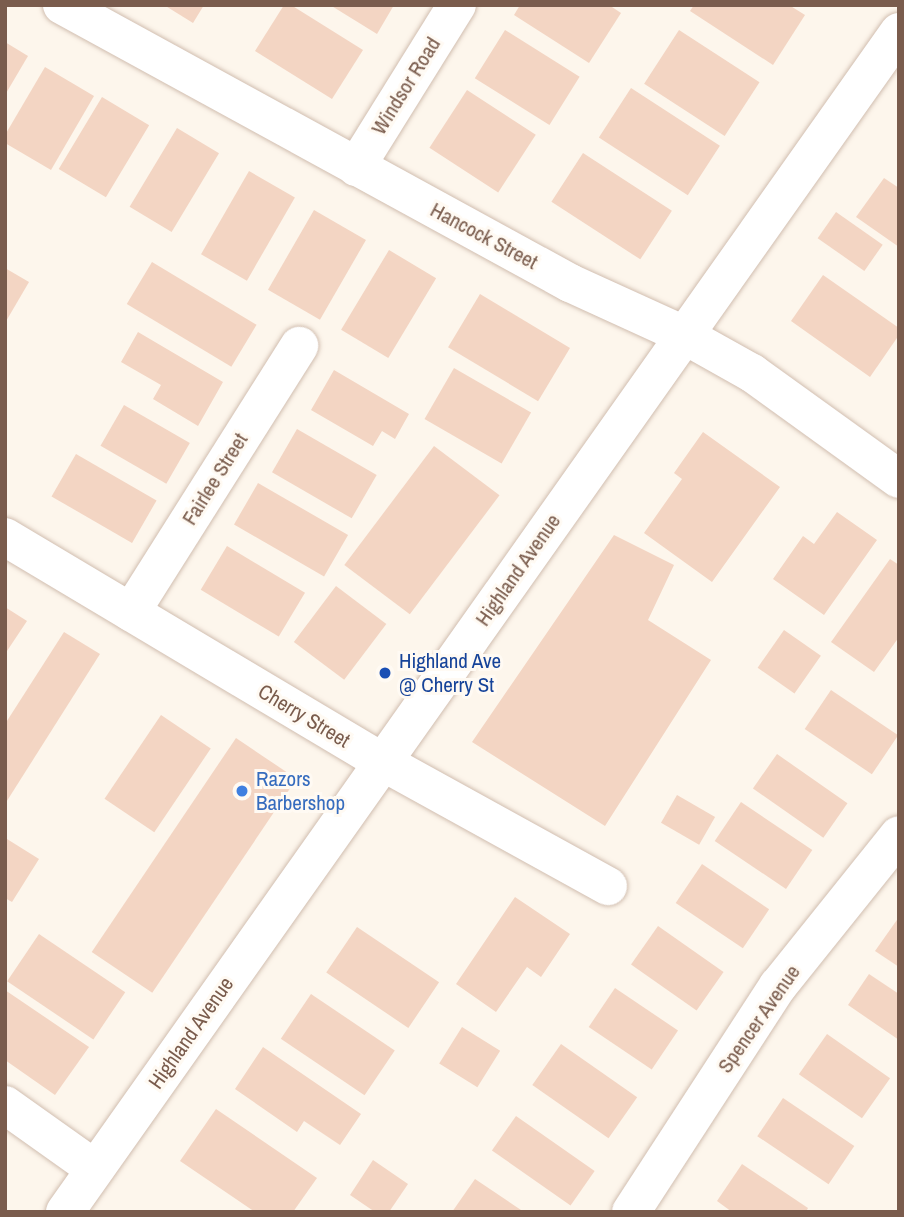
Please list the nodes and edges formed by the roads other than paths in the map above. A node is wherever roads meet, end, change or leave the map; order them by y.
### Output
1 (62, 5) edge
2 (457, 5) edge
3 (899, 32) edge
4 (356, 167) junction
5 (684, 335) junction
6 (299, 346) dead end
7 (899, 479) edge
8 (5, 537) edge
9 (131, 612) junction
10 (383, 762) junction
11 (899, 835) edge
12 (608, 886) dead end
13 (5, 1105) edge
14 (95, 1169) junction
15 (65, 1212) edge
16 (631, 1212) edge

1 - 4 street, Hancock Street
2 - 4 street, Windsor Road
3 - 5 street, Highland Avenue
4 - 5 street, Hancock Street
5 - 7 street, Hancock Street
5 - 10 street, Highland Avenue
6 - 9 street, Fairlee Street
8 - 9 street, Cherry Street
9 - 10 street, Cherry Street
10 - 12 street, Cherry Street
10 - 14 street, Highland Avenue
11 - 16 street, Spencer Avenue
13 - 14 street
14 - 15 street, Highland Avenue

